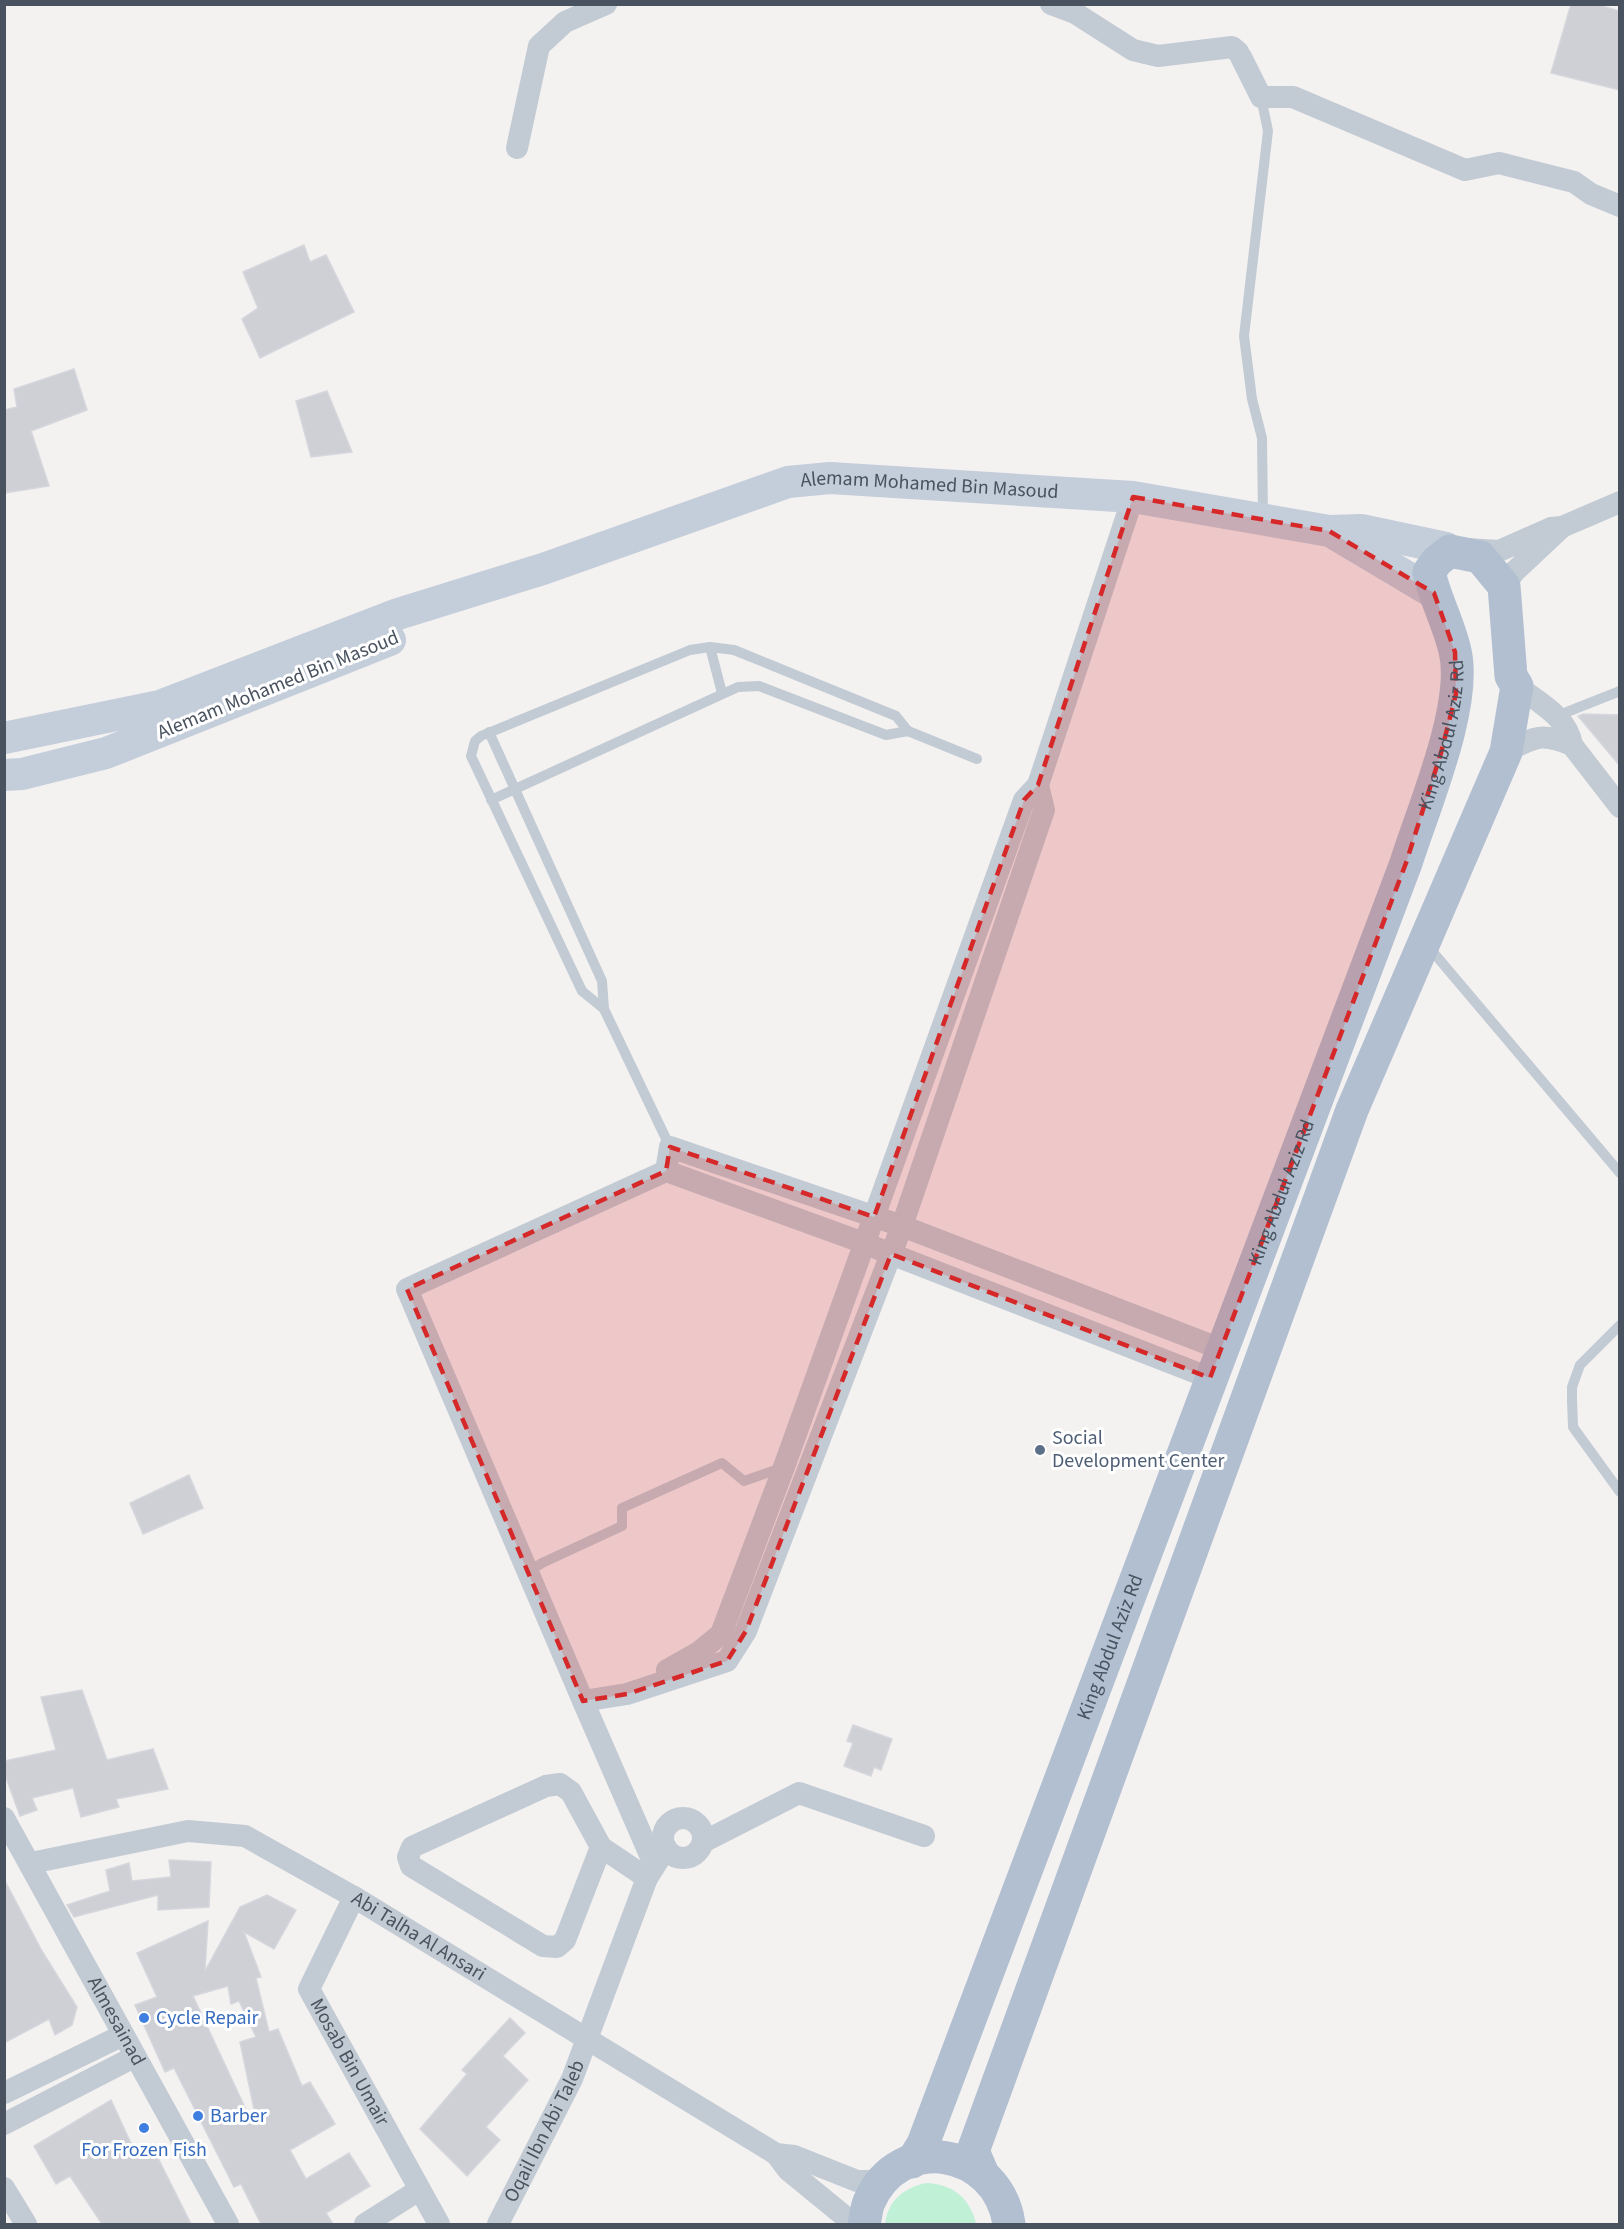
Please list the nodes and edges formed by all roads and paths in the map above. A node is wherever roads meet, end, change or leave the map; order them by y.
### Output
1 (606, 4) edge
2 (1051, 4) edge
3 (1261, 97) junction
4 (517, 148) dead end
5 (1620, 206) edge
6 (1133, 497) junction
7 (1620, 502) edge
8 (1263, 520) junction
9 (1562, 527) junction
10 (1329, 531) junction
11 (1446, 548) joint
12 (543, 569) junction
13 (1504, 586) junction
14 (1434, 593) junction
15 (710, 646) junction
16 (1517, 686) junction
17 (1620, 691) edge
18 (722, 693) junction
19 (1560, 719) junction
20 (58, 728) junction
21 (908, 731) junction
22 (489, 732) junction
23 (4, 738) edge
24 (1572, 745) junction
25 (1506, 752) junction
26 (977, 759) dead end
27 (64, 764) junction
28 (4, 775) edge
29 (1038, 785) junction
30 (515, 789) junction
31 (491, 800) junction
32 (1620, 807) edge
33 (1406, 863) junction
34 (1452, 879) junction
35 (1425, 943) junction
36 (604, 1009) junction
37 (1316, 1097) junction
38 (1352, 1110) junction
39 (670, 1148) junction
40 (666, 1171) junction
41 (1620, 1173) edge
42 (874, 1217) junction
43 (902, 1226) junction
44 (864, 1243) junction
45 (891, 1254) junction
46 (1620, 1325) edge
47 (1216, 1364) junction
48 (784, 1467) junction
49 (1620, 1492) edge
50 (528, 1572) junction
51 (627, 1694) junction
52 (583, 1701) junction
53 (4, 1818) edge
54 (924, 1836) dead end
55 (703, 1842) junction
56 (601, 1847) junction
57 (31, 1863) junction
58 (656, 1863) junction
59 (354, 1897) junction
60 (123, 2035) junction
61 (586, 2038) junction
62 (134, 2057) junction
63 (4, 2093) edge
64 (4, 2124) edge
65 (776, 2154) junction
66 (912, 2162) junction
67 (982, 2172) junction
68 (883, 2181) junction
69 (4, 2188) edge
70 (419, 2190) junction
71 (1010, 2219) edge
72 (26, 2224) edge
73 (228, 2224) edge
74 (365, 2224) edge
75 (439, 2224) edge
76 (498, 2224) edge
77 (854, 2224) edge
78 (864, 2224) edge

1 - 4 street
2 - 3 street
3 - 5 street
3 - 8 lane
6 - 8 street, Alemam Mohamed Bin Masoud
6 - 12 street, Alemam Mohamed Bin Masoud
6 - 29 street
7 - 9 street
8 - 10 street, Alemam Mohamed Bin Masoud
9 - 11 street
9 - 13 street
10 - 11 street, Alemam Mohamed Bin Masoud
10 - 14 street, Alemam Mohamed Bin Masoud
12 - 20 street, Alemam Mohamed Bin Masoud
12 - 27 street, Alemam Mohamed Bin Masoud
13 - 14 main road, King Abdul Aziz Rd
13 - 16 main road, King Abdul Aziz Rd
14 - 33 main road, King Abdul Aziz Rd
15 - 18 lane
15 - 21 lane
15 - 22 lane
16 - 19 street
16 - 25 main road, King Abdul Aziz Rd
17 - 19 lane
18 - 21 lane
18 - 30 lane
19 - 24 street
20 - 23 street, Alemam Mohamed Bin Masoud
20 - 27 street
21 - 26 lane
22 - 30 lane
22 - 31 lane
24 - 25 street
24 - 32 street
25 - 34 main road, King Abdul Aziz Rd
27 - 28 street, Alemam Mohamed Bin Masoud
29 - 42 street
29 - 43 street
30 - 31 lane
30 - 36 lane
31 - 36 lane
33 - 34 main road
33 - 37 main road, King Abdul Aziz Rd
34 - 35 main road, King Abdul Aziz Rd
35 - 38 main road, King Abdul Aziz Rd
35 - 41 lane
36 - 39 lane
37 - 38 main road
37 - 47 main road, King Abdul Aziz Rd
38 - 67 main road, King Abdul Aziz Rd
39 - 40 street
39 - 42 street
40 - 44 street
40 - 50 street
42 - 43 street
42 - 44 street
43 - 45 street
43 - 47 street
44 - 45 street
44 - 48 street
45 - 47 street
45 - 51 street
46 - 49 lane
47 - 66 main road, King Abdul Aziz Rd
48 - 50 lane
48 - 51 street
50 - 52 street
51 - 52 street
52 - 58 street
53 - 57 street, Almesainad
54 - 55 street
55 - 58 street
55 - 58 street, Oqail Ibn Abi Taleb
56 - 56 street
56 - 58 street
57 - 59 street, Abi Talha Al Ansari
57 - 60 street, Almesainad
58 - 61 street, Oqail Ibn Abi Taleb
59 - 61 street, Abi Talha Al Ansari
59 - 70 street, Mosab Bin Umair
60 - 62 street, Almesainad
60 - 63 street
61 - 65 street, Abi Talha Al Ansari
61 - 76 street, Oqail Ibn Abi Taleb
62 - 64 street
62 - 73 street, Almesainad
65 - 68 street, Abi Talha Al Ansari
65 - 77 street, Abi Talha Al Ansari
66 - 67 main road
66 - 68 main road
67 - 71 main road
68 - 78 main road
69 - 72 street
70 - 74 street
70 - 75 street, Mosab Bin Umair

